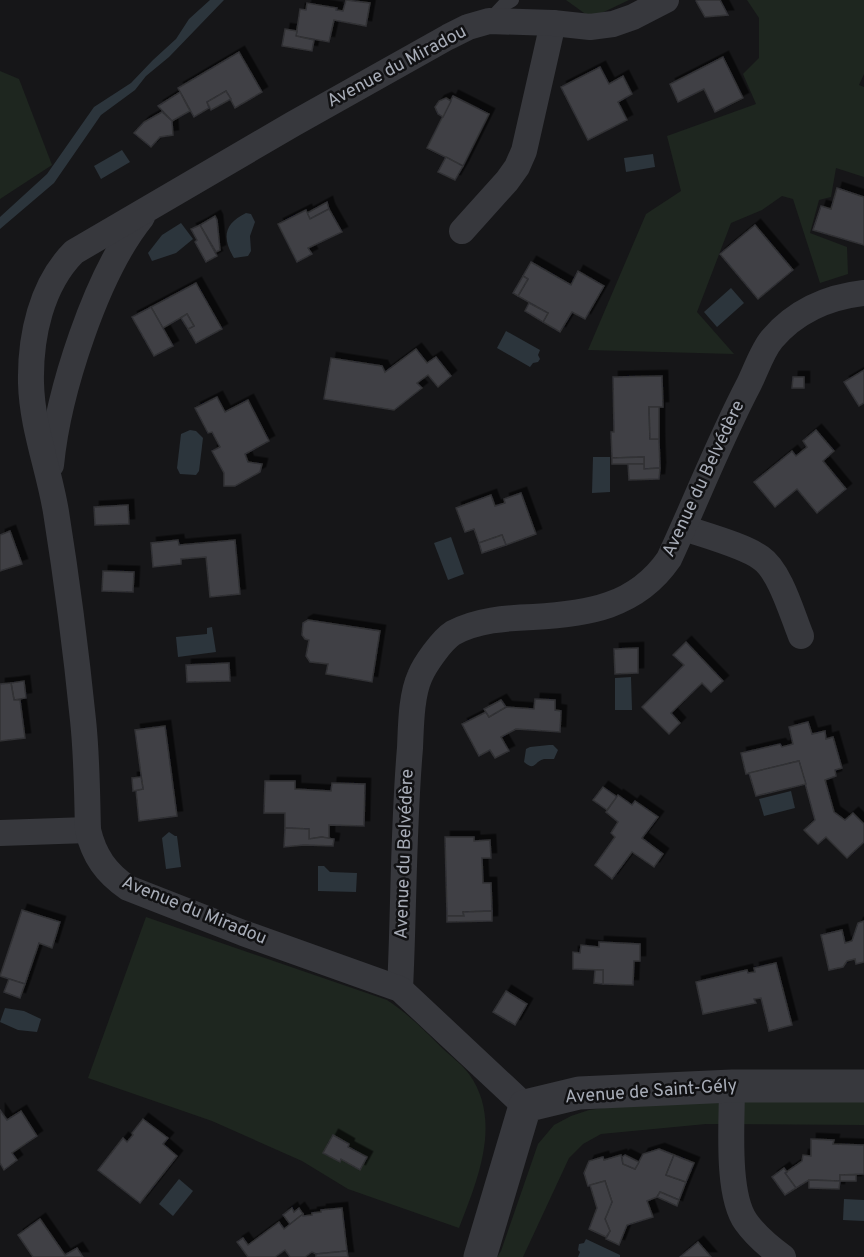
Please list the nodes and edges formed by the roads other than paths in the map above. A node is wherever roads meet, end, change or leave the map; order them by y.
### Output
1 (512, 0) edge
2 (666, 0) edge
3 (489, 21) junction
4 (553, 23) junction
5 (149, 208) junction
6 (462, 231) dead end
7 (864, 293) edge
8 (50, 476) junction
9 (684, 528) junction
10 (801, 636) dead end
11 (88, 830) junction
12 (0, 833) edge
13 (400, 989) junction
14 (732, 1086) junction
15 (864, 1086) edge
16 (525, 1106) junction
17 (480, 1257) edge
18 (783, 1257) edge

1 - 3 lane
2 - 4 street, Avenue du Miradou
3 - 4 street, Avenue du Miradou
3 - 5 street, Avenue du Miradou
4 - 6 street
5 - 8 street, Avenue du Miradou
5 - 8 street, Avenue du Miradou
7 - 9 street, Avenue du Belvédère
8 - 11 street, Avenue du Miradou
9 - 10 street
9 - 13 street, Avenue du Belvédère
11 - 12 street
11 - 13 street, Avenue du Miradou
13 - 16 street, Avenue du Miradou
14 - 15 street, Avenue de Saint-Gély
14 - 16 street, Avenue de Saint-Gély
14 - 18 street
16 - 17 street

